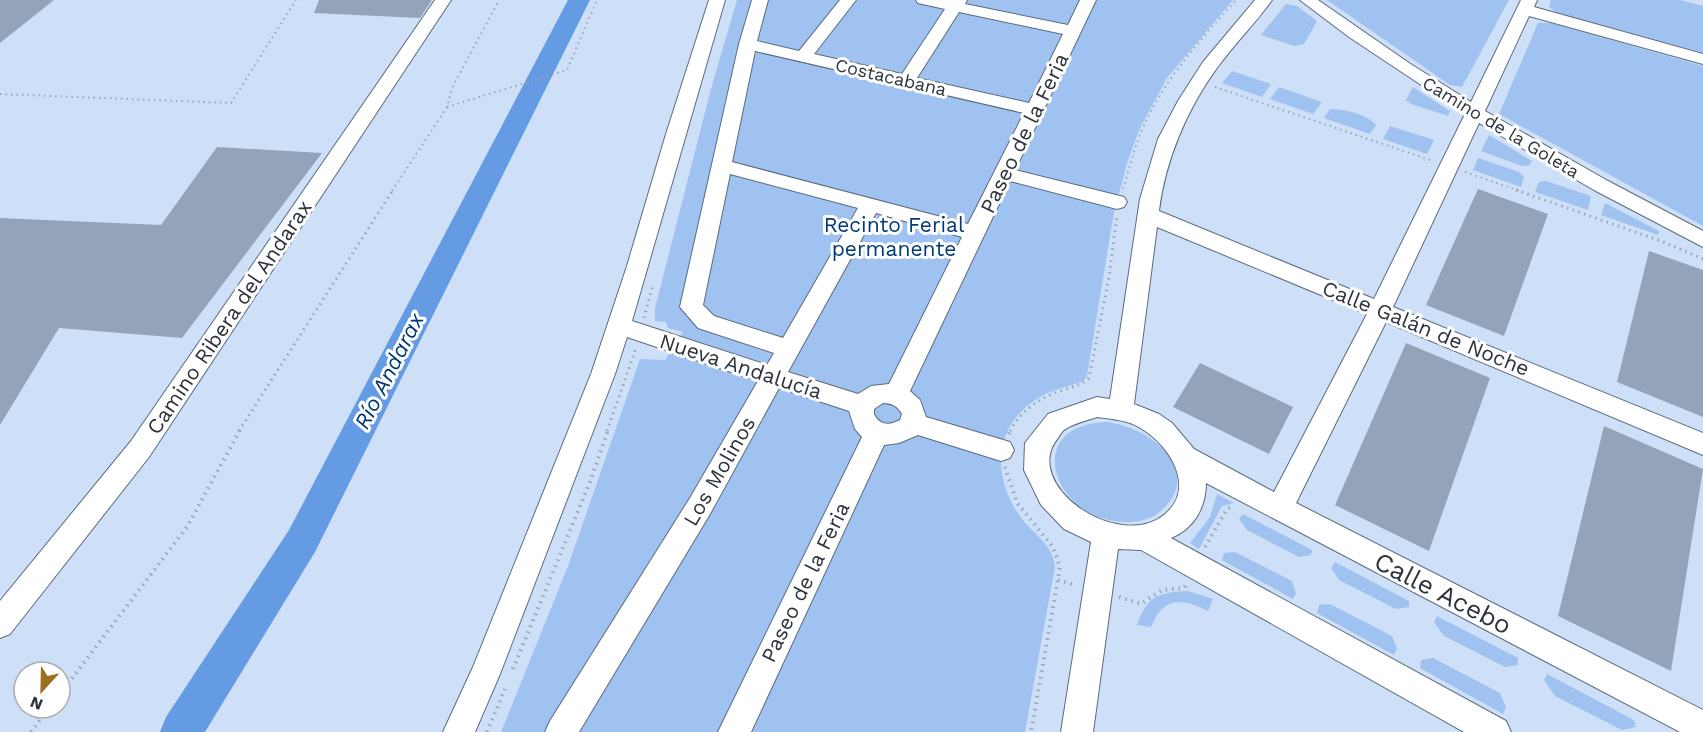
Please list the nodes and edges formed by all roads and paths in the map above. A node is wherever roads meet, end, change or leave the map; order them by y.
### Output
1 (296, 0) edge
2 (443, 0) edge
3 (500, 0) edge
4 (597, 0) edge
5 (717, 0) edge
6 (760, 0) edge
7 (848, 0) edge
8 (924, 0) edge
9 (1088, 0) edge
10 (1236, 0) edge
11 (1264, 0) edge
12 (1308, 0) edge
13 (956, 3) edge
14 (1527, 5) edge
15 (1073, 31) junction
16 (748, 44) junction
17 (803, 57) junction
18 (1703, 59) edge
19 (1173, 74) junction
20 (1179, 76) dead end
21 (906, 81) junction
22 (1211, 85) dead end
23 (0, 94) edge
24 (447, 107) junction
25 (1035, 110) junction
26 (1475, 112) junction
27 (1435, 162) dead end
28 (721, 165) junction
29 (1458, 170) dead end
30 (1005, 174) junction
31 (1119, 203) junction
32 (870, 205) junction
33 (1148, 215) junction
34 (975, 234) junction
35 (1703, 240) edge
36 (1703, 259) edge
37 (1381, 309) junction
38 (619, 326) junction
39 (788, 348) junction
40 (774, 377) junction
41 (896, 394) junction
42 (863, 406) junction
43 (1121, 410) junction
44 (912, 423) junction
45 (877, 433) junction
46 (1703, 444) edge
47 (1004, 450) junction
48 (1185, 457) junction
49 (1280, 509) junction
50 (1106, 535) junction
51 (1144, 537) junction
52 (1058, 580) junction
53 (1079, 586) dead end
54 (1179, 587) dead end
55 (1122, 598) dead end
56 (0, 624) edge
57 (72, 678) edge
58 (1703, 727) edge
59 (459, 732) edge
60 (561, 732) edge
61 (734, 732) edge
62 (1031, 732) edge
63 (1077, 732) edge
64 (1495, 732) edge

1 - 23 path
2 - 56 street, Camino Ribera del Andarax
3 - 24 path
4 - 24 path
5 - 38 street
6 - 16 street
7 - 17 street
8 - 13 street
9 - 15 street, Paseo de la Feria
10 - 19 path
11 - 33 street
12 - 26 street, Camino de la Goleta
13 - 15 street
13 - 21 street
14 - 18 street
14 - 26 street
15 - 25 street, Paseo de la Feria
16 - 17 street, Costacabana
16 - 28 street
17 - 21 street, Costacabana
19 - 20 path
19 - 31 path
21 - 25 street, Costacabana
22 - 27 path
24 - 57 path
25 - 30 street, Paseo de la Feria
26 - 35 street, Camino de la Goleta
26 - 37 street
28 - 32 street
28 - 39 street
29 - 36 path
30 - 31 street
30 - 34 street, Paseo de la Feria
31 - 47 path
32 - 34 street
32 - 39 street, Los Molinos
33 - 37 street, Calle Galán de Noche
33 - 43 street
34 - 41 street, Paseo de la Feria
37 - 46 street, Calle Galán de Noche
37 - 49 street
38 - 40 street, Nueva Andalucía
38 - 59 street
39 - 40 street, Los Molinos
40 - 42 street, Nueva Andalucía
40 - 60 street, Los Molinos
41 - 42 street
41 - 44 street
42 - 45 street
43 - 48 street
43 - 50 street
44 - 45 street
44 - 47 street
45 - 61 street, Paseo de la Feria
47 - 52 path
48 - 49 street, Calle Acebo
48 - 51 street
49 - 58 street, Calle Acebo
50 - 51 street
50 - 63 street
51 - 64 street
52 - 53 path
52 - 62 path
54 - 55 path

